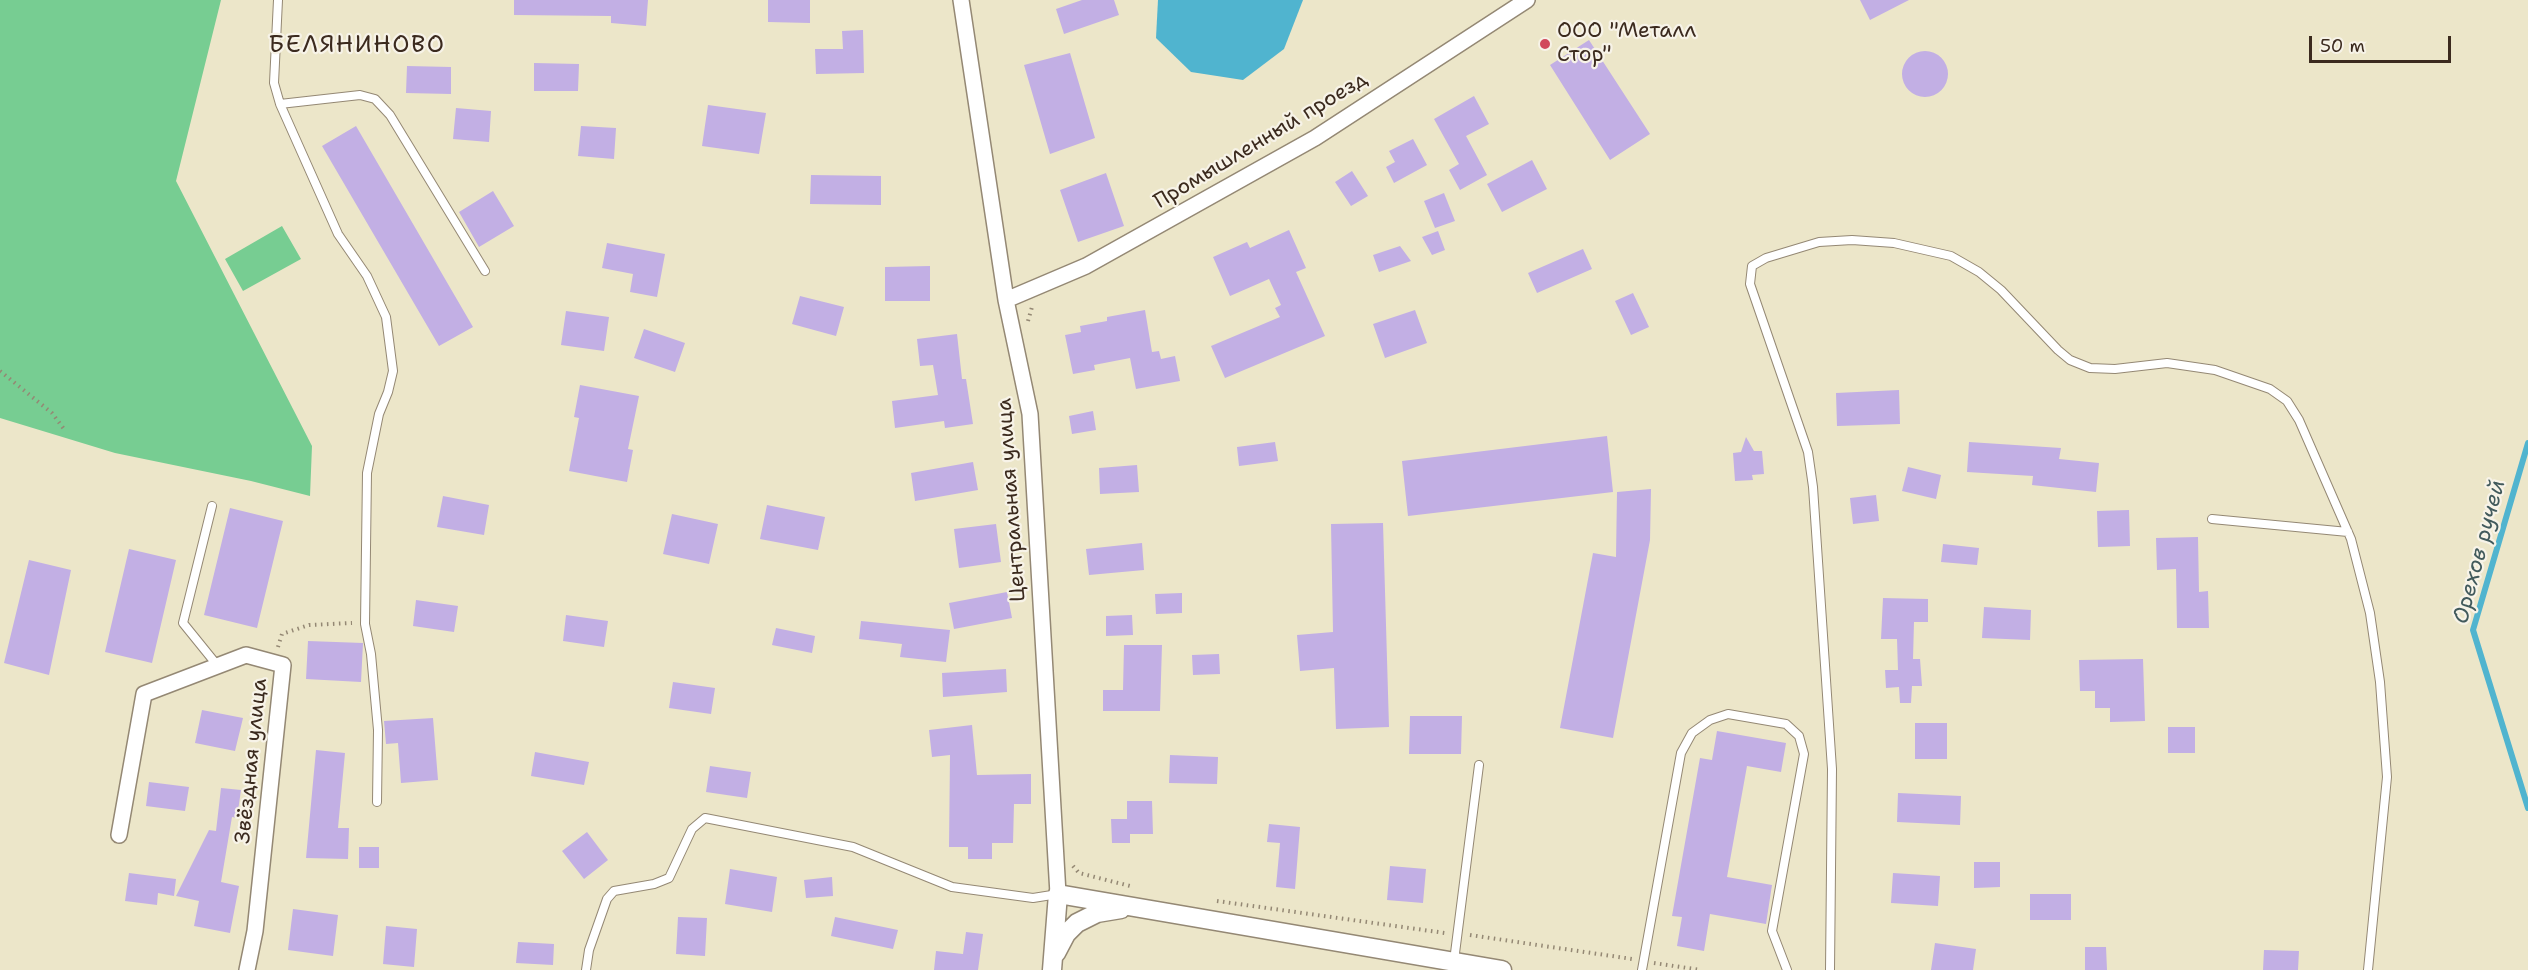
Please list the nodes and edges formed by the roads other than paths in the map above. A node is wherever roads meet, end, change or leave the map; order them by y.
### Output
1 (278, 0) edge
2 (962, 0) edge
3 (1520, 2) edge
4 (280, 104) junction
5 (485, 271) dead end
6 (1006, 300) junction
7 (212, 507) dead end
8 (2212, 519) dead end
9 (2348, 532) junction
10 (218, 665) junction
11 (1479, 765) dead end
12 (377, 802) dead end
13 (119, 835) dead end
14 (1058, 894) junction
15 (1131, 907) junction
16 (1454, 963) junction
17 (1052, 966) edge
18 (246, 970) edge
19 (586, 970) edge
20 (1502, 970) edge
21 (1642, 970) edge
22 (1787, 970) edge
23 (1830, 970) edge
24 (2368, 970) edge

1 - 4 lane
2 - 6 street, Центральная улица
3 - 6 street, Промышленный проезд
4 - 5 lane
4 - 12 lane
6 - 14 street, Центральная улица
7 - 10 lane
8 - 9 lane
9 - 23 lane
9 - 24 lane
10 - 13 street, Звёздная улица
10 - 18 street, Звёздная улица
11 - 16 lane
14 - 15 street
14 - 17 street
14 - 19 lane
15 - 16 street
15 - 17 street
16 - 20 street
21 - 22 lane

